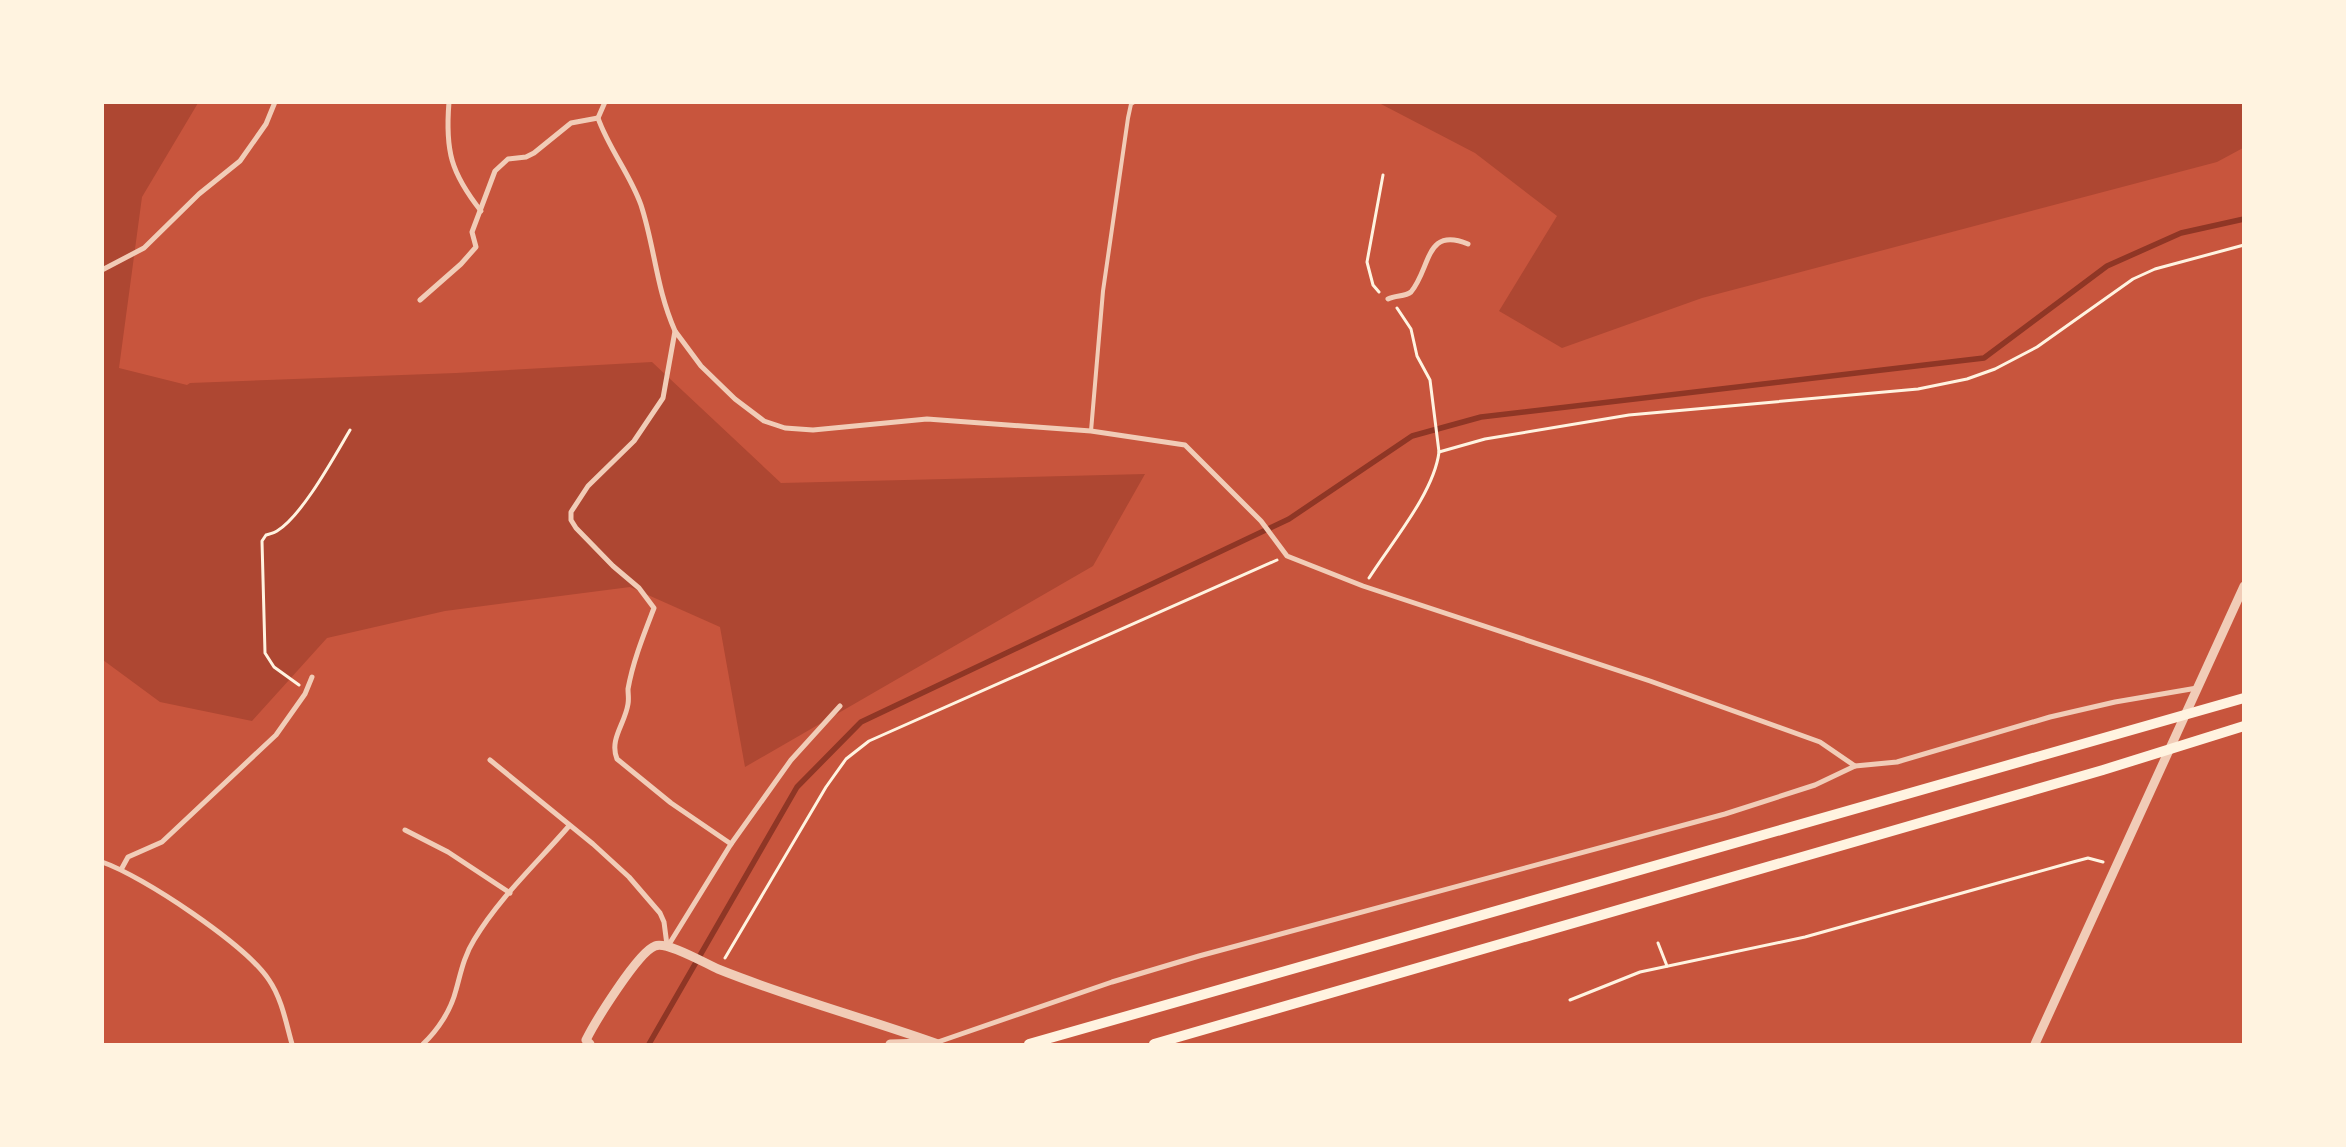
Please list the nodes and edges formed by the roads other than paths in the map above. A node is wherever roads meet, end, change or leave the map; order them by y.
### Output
1 (275, 102) edge
2 (449, 102) edge
3 (605, 102) edge
4 (1134, 102) edge
5 (598, 118) junction
6 (481, 211) junction
7 (1468, 244) dead end
8 (102, 270) edge
9 (1388, 299) dead end
10 (420, 300) dead end
11 (675, 331) junction
12 (1091, 431) junction
13 (2244, 586) edge
14 (312, 677) dead end
15 (2197, 688) junction
16 (2244, 698) edge
17 (840, 706) dead end
18 (2242, 727) edge
19 (490, 760) dead end
20 (1855, 766) junction
21 (569, 826) junction
22 (405, 830) dead end
23 (731, 844) junction
24 (102, 862) edge
25 (122, 868) junction
26 (510, 893) junction
27 (668, 946) junction
28 (292, 1044) edge
29 (423, 1044) edge
30 (590, 1044) edge
31 (890, 1044) edge
32 (936, 1044) edge
33 (1029, 1044) edge
34 (1154, 1044) edge
35 (2035, 1044) edge

1 - 8 street
2 - 6 street
3 - 5 street
4 - 12 lane
5 - 6 street
5 - 11 street
6 - 10 street
7 - 9 street
11 - 12 street
11 - 23 street
12 - 20 street
13 - 15 street
14 - 25 street
15 - 20 street
15 - 35 street
16 - 33 main road
17 - 23 street
18 - 34 main road
19 - 21 street
20 - 32 street
21 - 26 street
21 - 27 street
22 - 26 street
23 - 27 street
24 - 25 street
25 - 28 street
26 - 29 street
27 - 30 street
27 - 32 street
31 - 32 street

